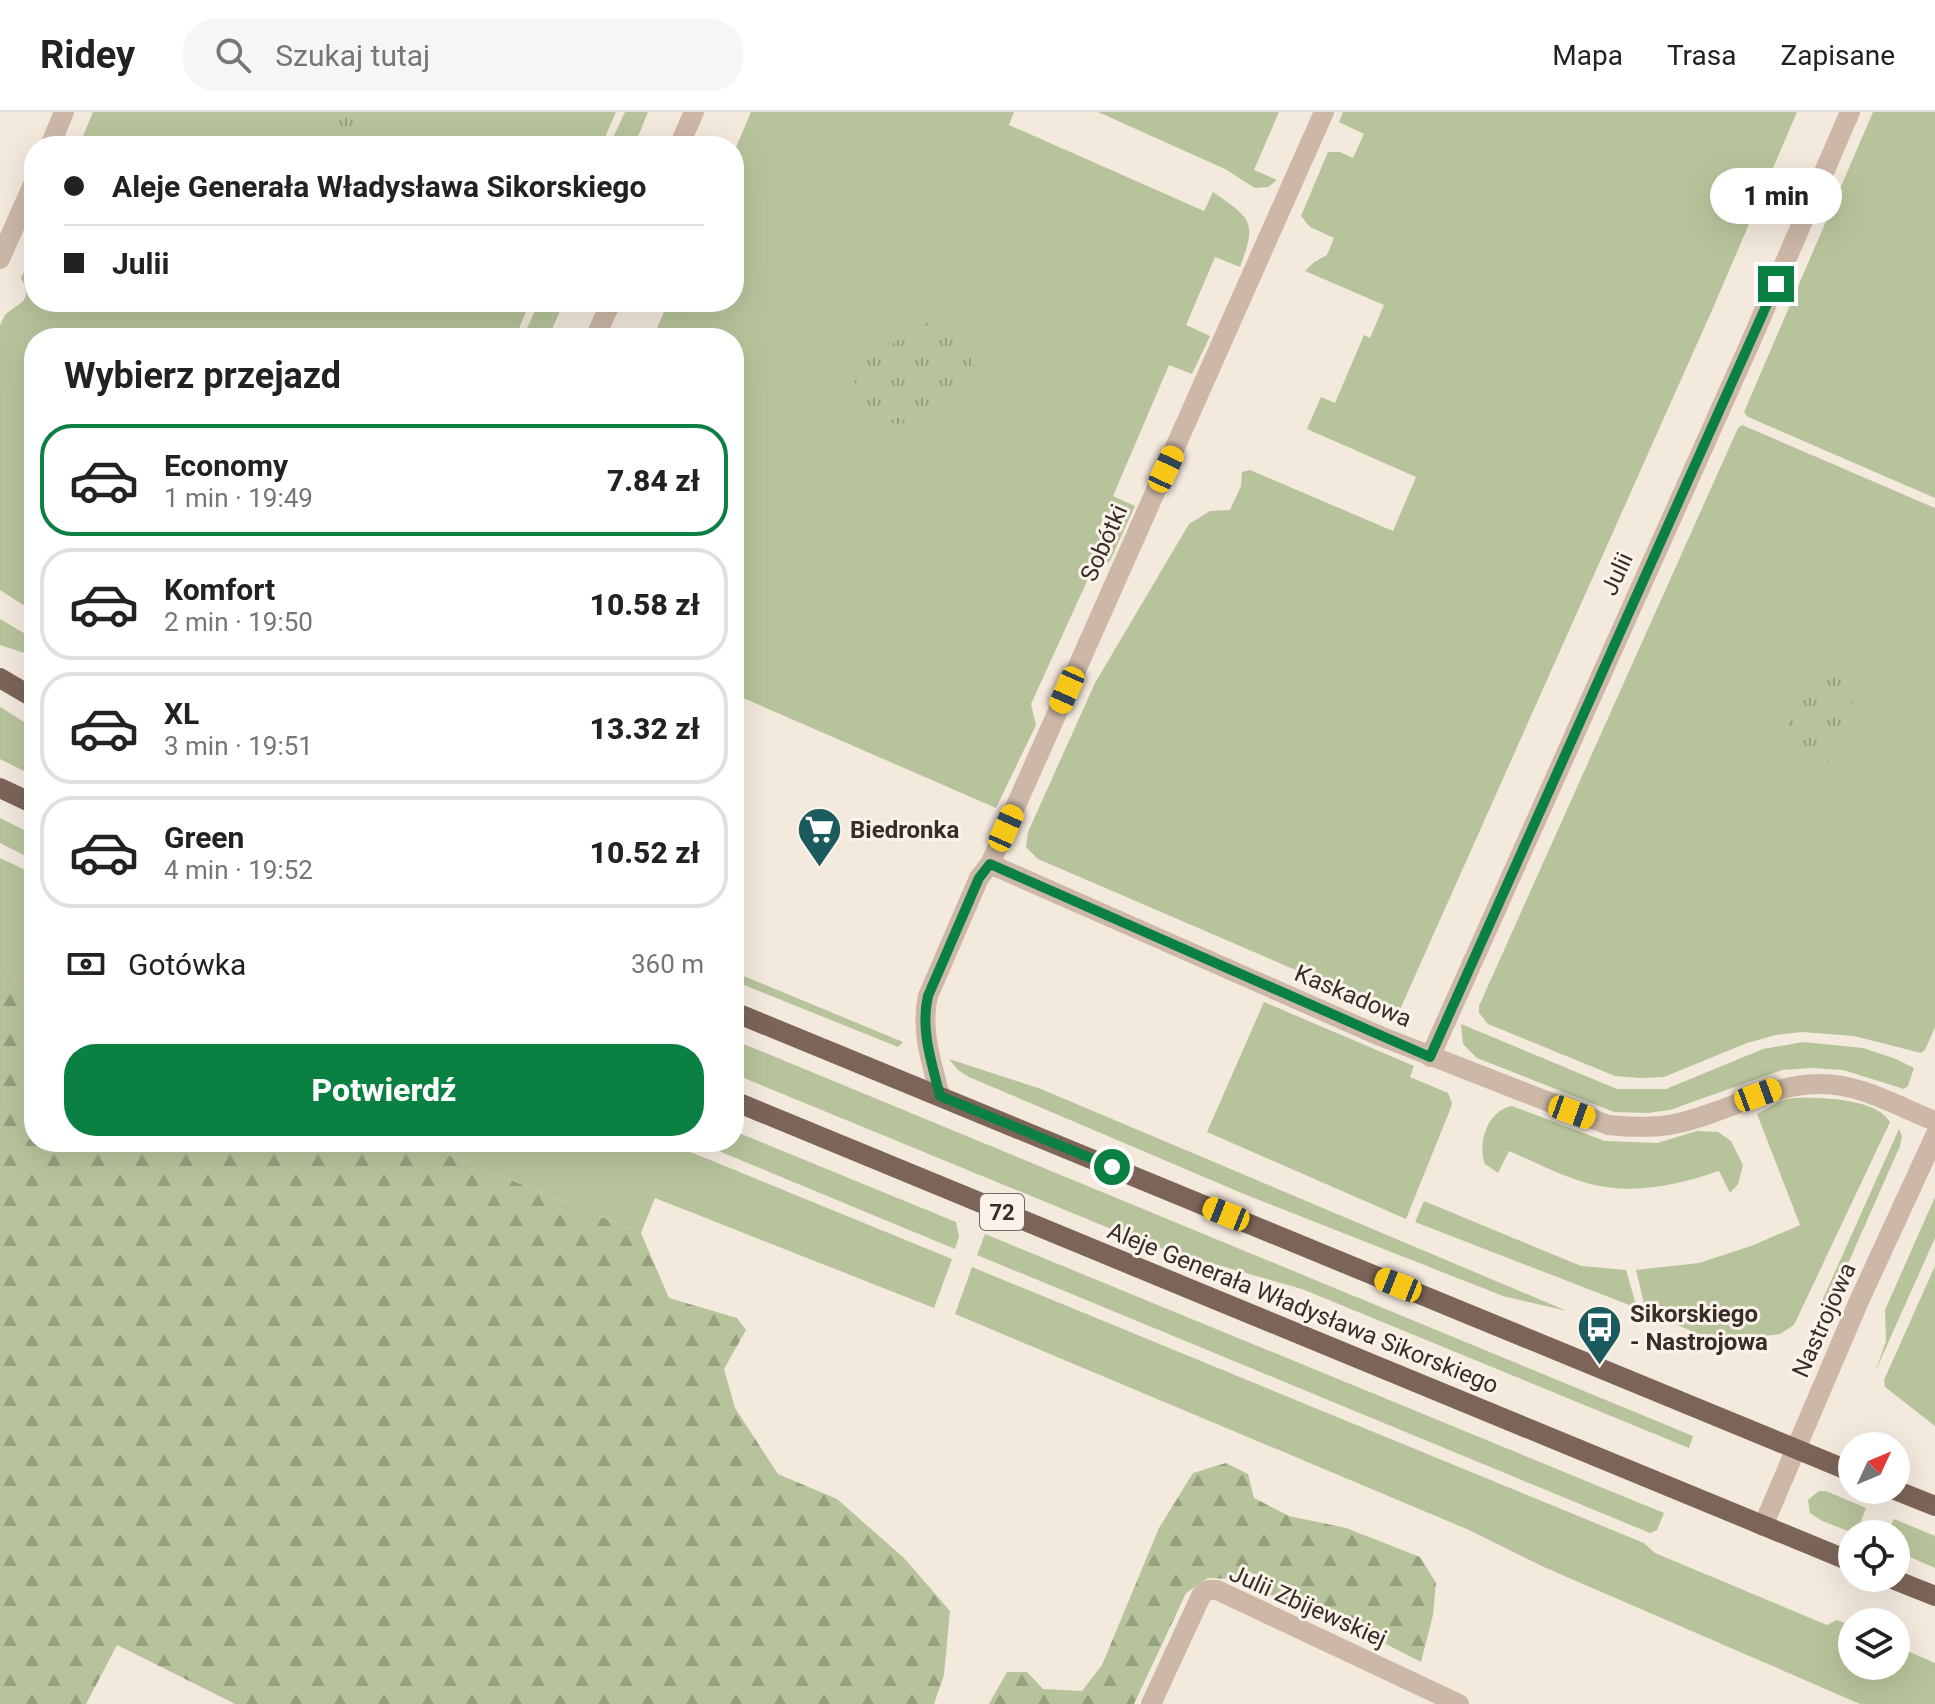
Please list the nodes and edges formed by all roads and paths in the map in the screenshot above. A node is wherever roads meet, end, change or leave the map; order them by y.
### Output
1 (64, 112) edge
2 (694, 112) edge
3 (1324, 112) edge
4 (1850, 112) edge
5 (54, 136) edge
6 (683, 136) edge
7 (24, 205) edge
8 (0, 259) edge
9 (0, 678) edge
10 (24, 692) edge
11 (0, 788) edge
12 (24, 799) edge
13 (990, 864) junction
14 (744, 1016) edge
15 (1430, 1057) junction
16 (940, 1096) junction
17 (744, 1105) edge
18 (1935, 1121) edge
19 (1935, 1136) edge
20 (1795, 1449) junction
21 (1838, 1466) edge
22 (1910, 1496) edge
23 (1935, 1506) edge
24 (1763, 1526) junction
25 (1838, 1556) edge
26 (1910, 1586) edge
27 (1935, 1596) edge
28 (1151, 1704) edge
29 (1459, 1704) edge

1 - 5 street
2 - 6 street
3 - 13 street, Sobótki
4 - 15 street, Julii
7 - 8 street
9 - 10 main road
11 - 12 main road
13 - 15 street, Kaskadowa
13 - 16 street, Sobótki
14 - 16 main road
15 - 18 street, Kaskadowa
16 - 20 main road
17 - 24 main road, Aleje Generała Władysława Sikorskiego / 72
19 - 20 street, Nastrojowa
20 - 21 main road
20 - 24 street, Nastrojowa
22 - 23 main road
24 - 25 main road, Aleje Generała Władysława Sikorskiego / 72
26 - 27 main road
28 - 29 street, Julii Zbijewskiej

